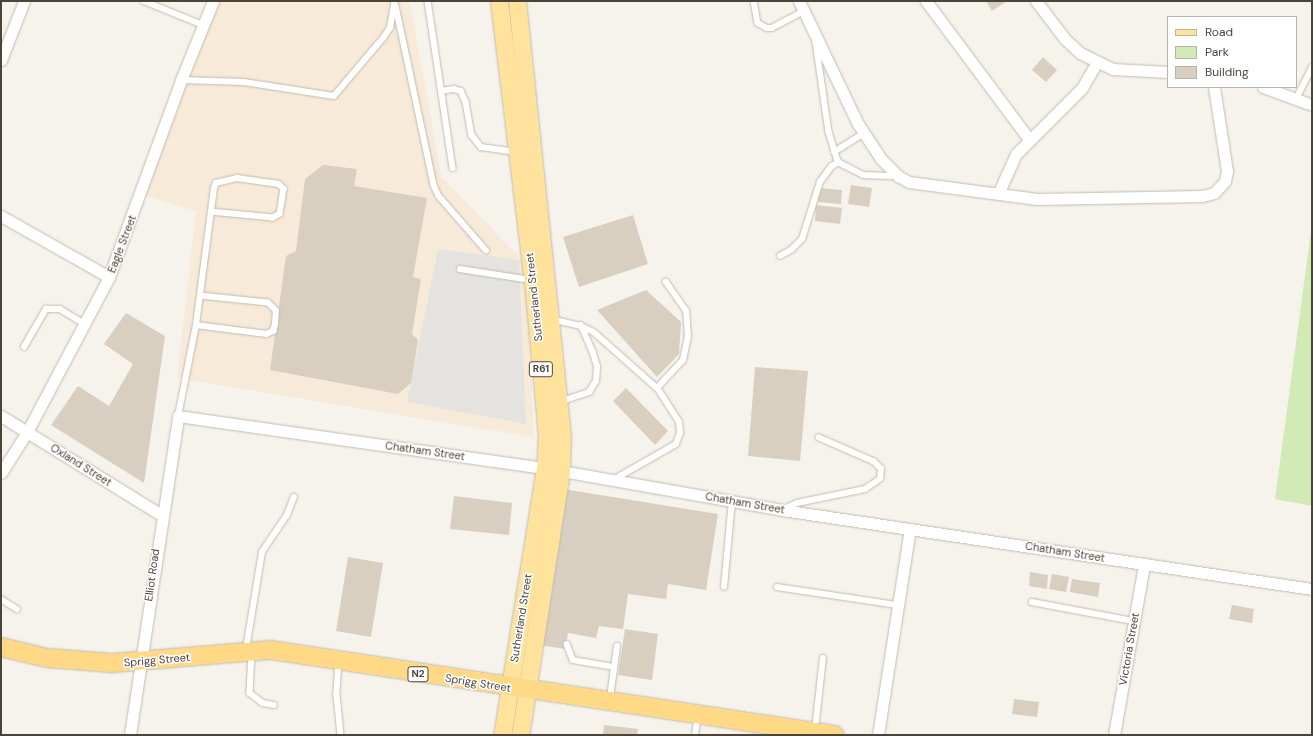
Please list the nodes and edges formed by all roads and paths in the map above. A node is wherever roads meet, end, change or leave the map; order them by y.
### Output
1 (24, 1) edge
2 (144, 1) edge
3 (213, 1) edge
4 (428, 1) edge
5 (499, 1) edge
6 (517, 1) edge
7 (754, 1) edge
8 (926, 1) edge
9 (1036, 1) edge
10 (395, 2) edge
11 (802, 6) edge
12 (203, 25) junction
13 (815, 35) junction
14 (1, 60) edge
15 (1097, 62) junction
16 (1312, 67) edge
17 (1167, 72) edge
18 (181, 80) junction
19 (1214, 88) edge
20 (1266, 88) edge
21 (441, 91) junction
22 (1296, 99) junction
23 (1312, 105) edge
24 (864, 133) junction
25 (1029, 139) junction
26 (517, 152) junction
27 (834, 152) junction
28 (838, 162) junction
29 (453, 168) dead end
30 (898, 176) junction
31 (998, 194) junction
32 (211, 212) junction
33 (1, 216) edge
34 (486, 250) dead end
35 (780, 256) dead end
36 (460, 269) dead end
37 (109, 277) junction
38 (540, 282) junction
39 (666, 282) dead end
40 (200, 296) junction
41 (543, 319) junction
42 (84, 324) junction
43 (196, 325) junction
44 (582, 326) junction
45 (24, 347) dead end
46 (657, 388) junction
47 (559, 402) junction
48 (1, 416) edge
49 (178, 416) junction
50 (27, 432) junction
51 (819, 438) dead end
52 (553, 470) junction
53 (1, 473) edge
54 (613, 480) junction
55 (294, 497) dead end
56 (732, 501) junction
57 (782, 510) junction
58 (161, 515) junction
59 (910, 529) junction
60 (1144, 564) junction
61 (724, 587) dead end
62 (777, 587) dead end
63 (1312, 589) edge
64 (1, 600) edge
65 (1032, 602) dead end
66 (898, 605) junction
67 (17, 608) dead end
68 (1134, 621) junction
69 (567, 644) dead end
70 (617, 646) dead end
71 (1, 647) edge
72 (249, 651) junction
73 (824, 658) dead end
74 (340, 661) junction
75 (140, 662) junction
76 (614, 667) junction
77 (510, 688) junction
78 (528, 691) junction
79 (609, 702) junction
80 (274, 705) dead end
81 (698, 715) junction
82 (815, 732) junction
83 (130, 735) edge
84 (341, 735) edge
85 (502, 735) edge
86 (520, 735) edge
87 (695, 735) edge
88 (835, 735) edge
89 (878, 735) edge
90 (1114, 735) edge

1 - 14 street
2 - 12 lane
3 - 12 street, Eagle Street
4 - 21 lane
5 - 26 main road, Sutherland Street / R61
6 - 38 main road, Sutherland Street / R61
7 - 11 lane
8 - 25 street
9 - 15 street
10 - 18 lane
10 - 34 lane
11 - 13 street
12 - 18 street, Eagle Street
13 - 24 street
13 - 27 lane
15 - 17 street
15 - 25 street
16 - 22 lane
18 - 37 street, Eagle Street
19 - 31 street
20 - 22 street
21 - 26 lane
21 - 29 lane
22 - 23 street
24 - 27 lane
24 - 30 street
25 - 31 street
26 - 38 main road, Sutherland Street / R61
27 - 28 lane
28 - 30 lane
28 - 35 lane
30 - 31 street
32 - 32 lane
32 - 40 lane
33 - 37 street
36 - 38 lane
37 - 42 street, Eagle Street
38 - 41 main road, Sutherland Street / R61
39 - 46 lane
40 - 43 lane
40 - 43 lane
41 - 44 lane
41 - 47 main road, Sutherland Street / R61
41 - 52 main road, Sutherland Street / R61
42 - 45 lane
42 - 50 street, Eagle Street
43 - 49 lane
44 - 46 lane
44 - 47 lane
46 - 54 lane
47 - 52 main road, Sutherland Street / R61
48 - 50 street, Oxland Street
49 - 52 street, Chatham Street
49 - 58 street, Elliot Road
50 - 53 street, Eagle Street
50 - 58 street, Oxland Street
51 - 57 lane
52 - 54 street, Chatham Street
52 - 77 main road, Sutherland Street / R61
52 - 78 main road, Sutherland Street / R61
54 - 56 street, Chatham Street
55 - 72 lane
56 - 57 street, Chatham Street
56 - 61 lane
57 - 59 street, Chatham Street
58 - 75 street, Elliot Road
59 - 60 street, Chatham Street
59 - 66 street
60 - 63 street, Chatham Street
60 - 68 street, Victoria Street
62 - 66 lane
64 - 67 lane
65 - 68 lane
66 - 89 street
68 - 90 street, Victoria Street
69 - 76 lane
70 - 76 lane
71 - 75 highway, Sprigg Street / N2
72 - 74 highway, Sprigg Street / N2
72 - 75 highway, Sprigg Street / N2
72 - 80 lane
73 - 82 lane
74 - 77 highway, Sprigg Street / N2
74 - 84 lane
75 - 83 street, Elliot Road
76 - 79 lane
77 - 78 highway, Sprigg Street / N2
77 - 85 main road, Sutherland Street / R61
78 - 79 highway, Sprigg Street / N2
78 - 86 main road, Sutherland Street / R61
79 - 81 highway, Sprigg Street / N2
81 - 82 highway, Sprigg Street / N2
81 - 87 lane
82 - 88 highway, Sprigg Street / N2

